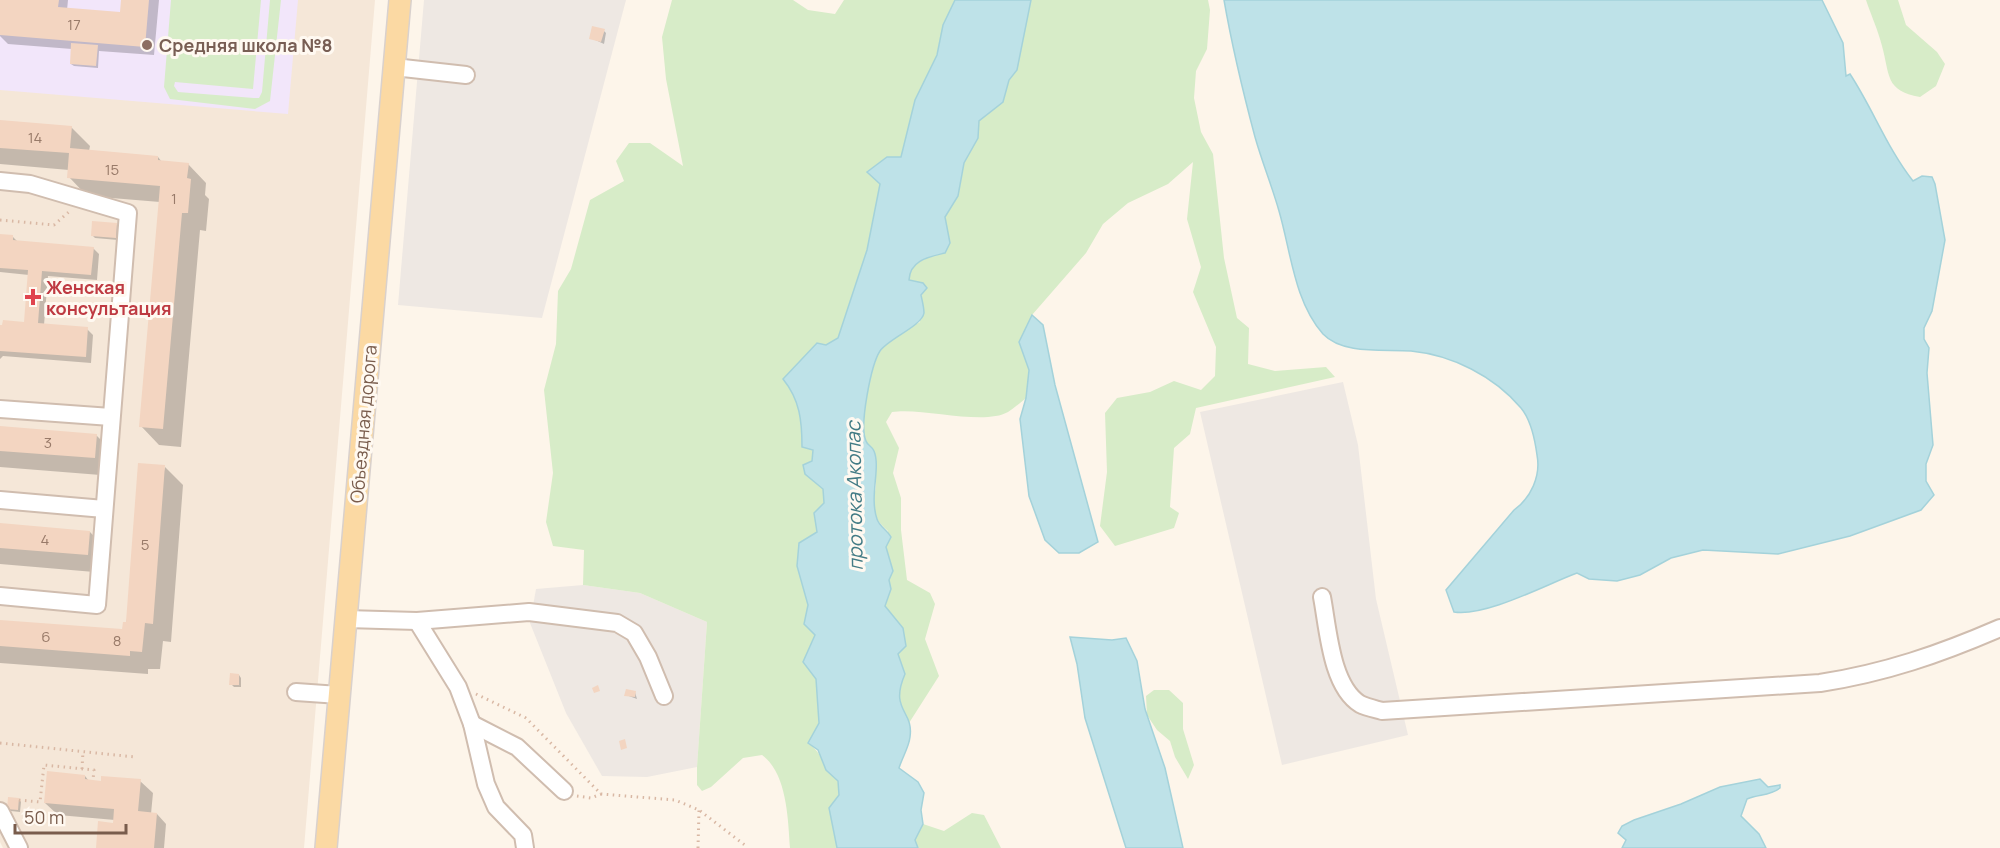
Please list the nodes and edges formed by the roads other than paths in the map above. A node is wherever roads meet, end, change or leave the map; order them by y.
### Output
1 (400, 0) edge
2 (394, 67) junction
3 (466, 75) dead end
4 (0, 181) edge
5 (0, 409) edge
6 (111, 417) junction
7 (0, 500) edge
8 (104, 509) junction
9 (0, 596) edge
10 (1322, 597) dead end
11 (346, 618) junction
12 (417, 621) junction
13 (2000, 628) edge
14 (296, 692) dead end
15 (339, 695) junction
16 (664, 696) dead end
17 (472, 724) junction
18 (564, 791) road end
19 (0, 811) edge
20 (19, 848) edge
21 (326, 848) edge
22 (525, 848) edge

1 - 2 main road, Объездная дорога
2 - 3 lane
2 - 11 main road, Объездная дорога
4 - 6 lane
5 - 6 lane
6 - 8 lane
7 - 8 lane
8 - 9 lane
10 - 13 lane
11 - 12 lane
11 - 15 main road, Объездная дорога
12 - 16 lane
12 - 17 lane
14 - 15 lane
15 - 21 main road, Объездная дорога
17 - 18 lane
17 - 22 lane
19 - 20 lane

